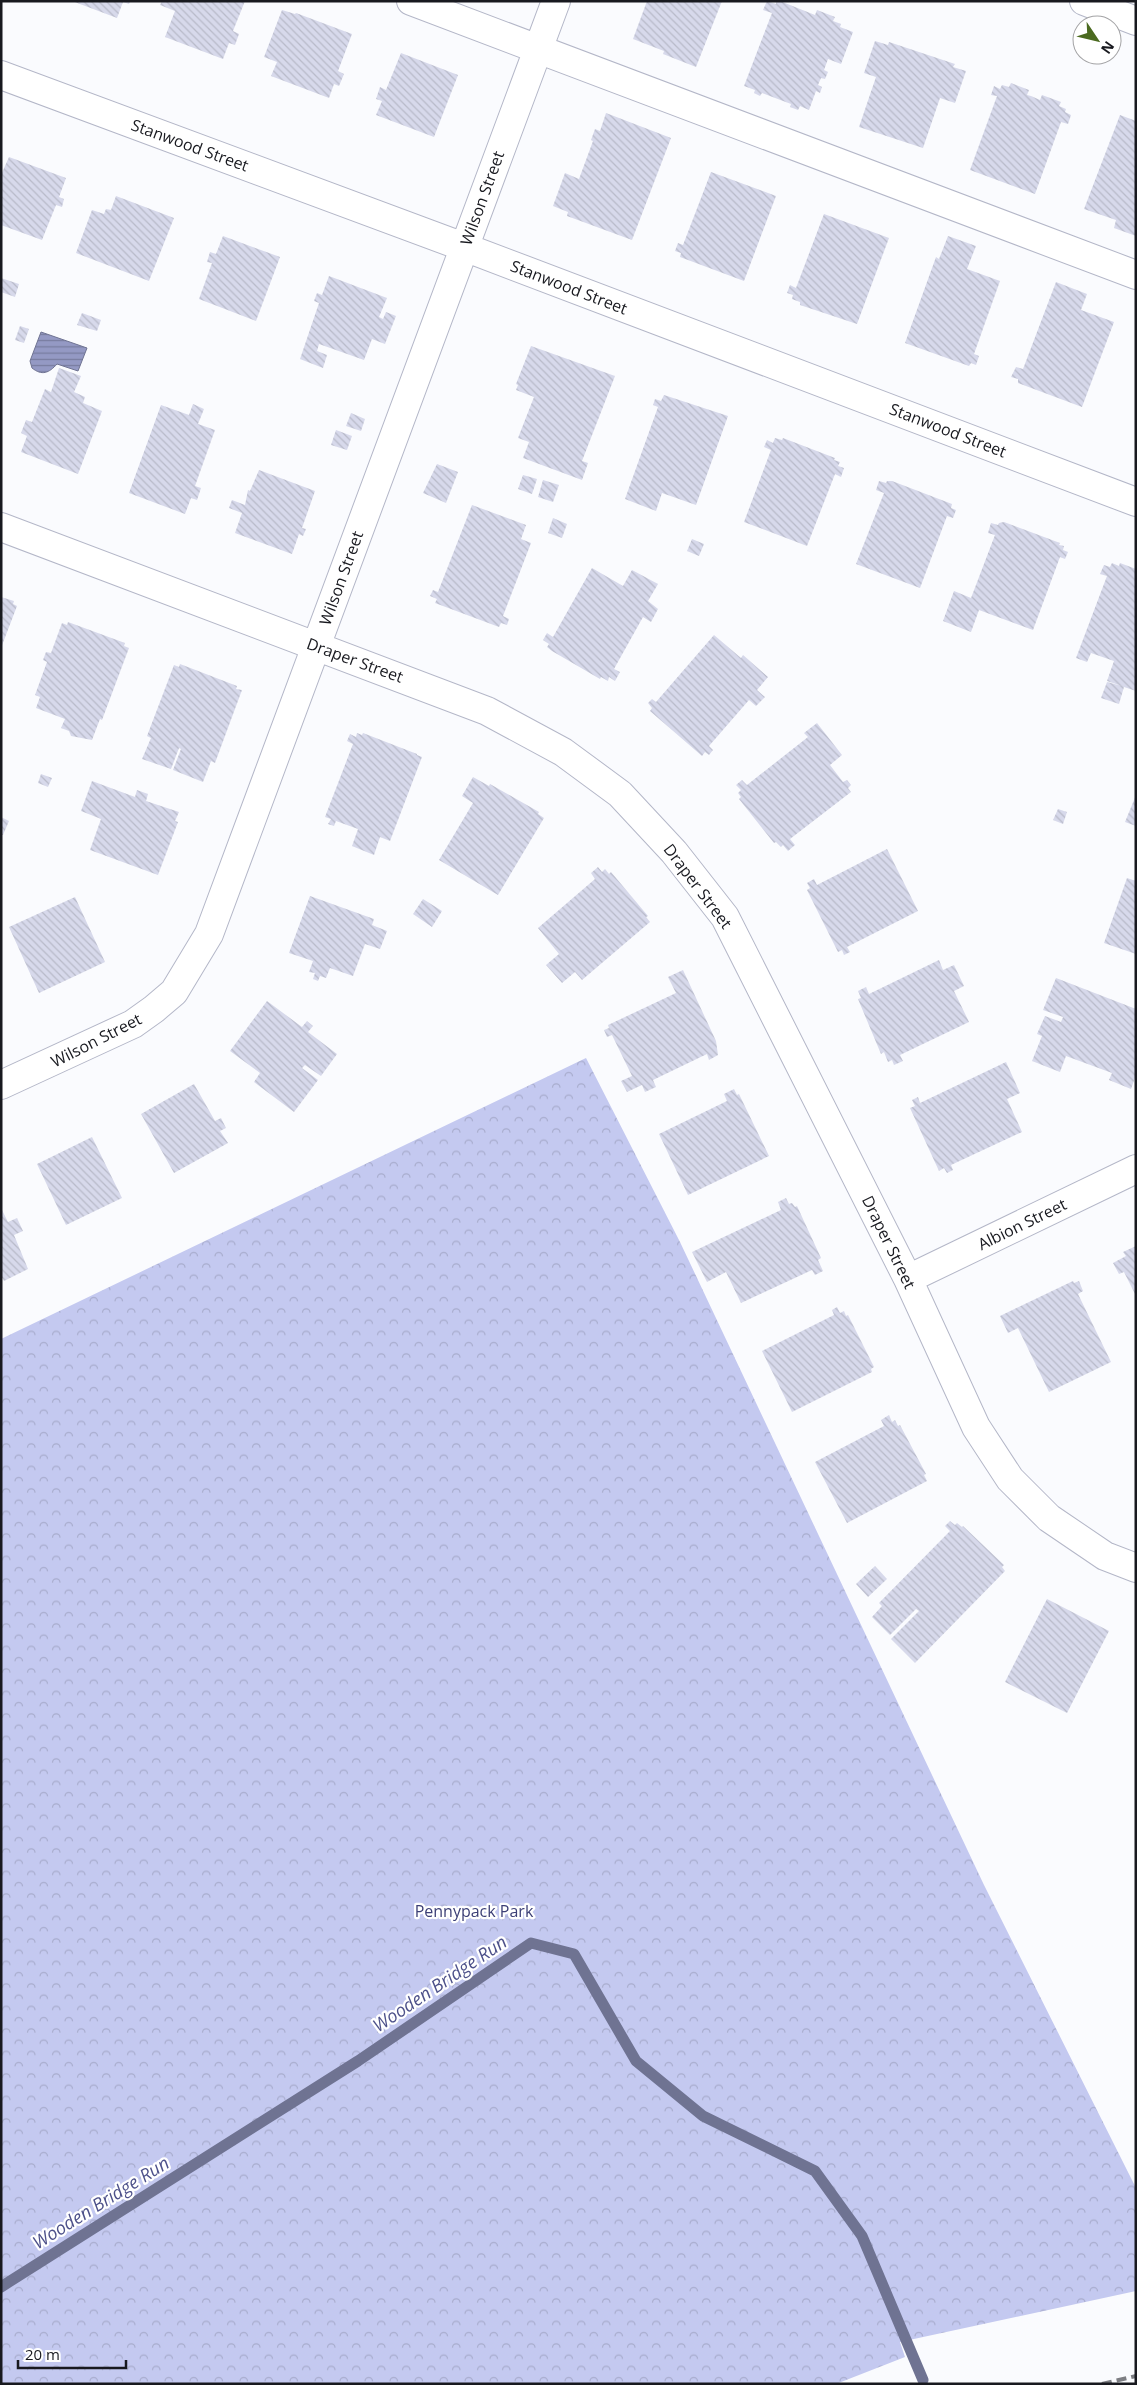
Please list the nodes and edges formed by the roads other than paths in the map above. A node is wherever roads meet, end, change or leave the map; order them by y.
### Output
1 (411, 1) edge
2 (556, 1) edge
3 (1084, 1) edge
4 (1136, 21) edge
5 (538, 49) junction
6 (1, 75) edge
7 (464, 247) junction
8 (1136, 275) edge
9 (1136, 502) edge
10 (1, 528) edge
11 (315, 646) junction
12 (1, 1085) edge
13 (1136, 1169) edge
14 (908, 1279) junction
15 (1136, 1568) edge

1 - 5 street
2 - 5 street, Wilson Street
3 - 4 street
5 - 7 street, Wilson Street
5 - 8 street
6 - 7 street, Stanwood Street
7 - 9 street, Stanwood Street
7 - 11 street, Wilson Street
10 - 11 street, Draper Street
11 - 12 street, Wilson Street
11 - 14 street, Draper Street
13 - 14 street, Albion Street
14 - 15 street, Draper Street

